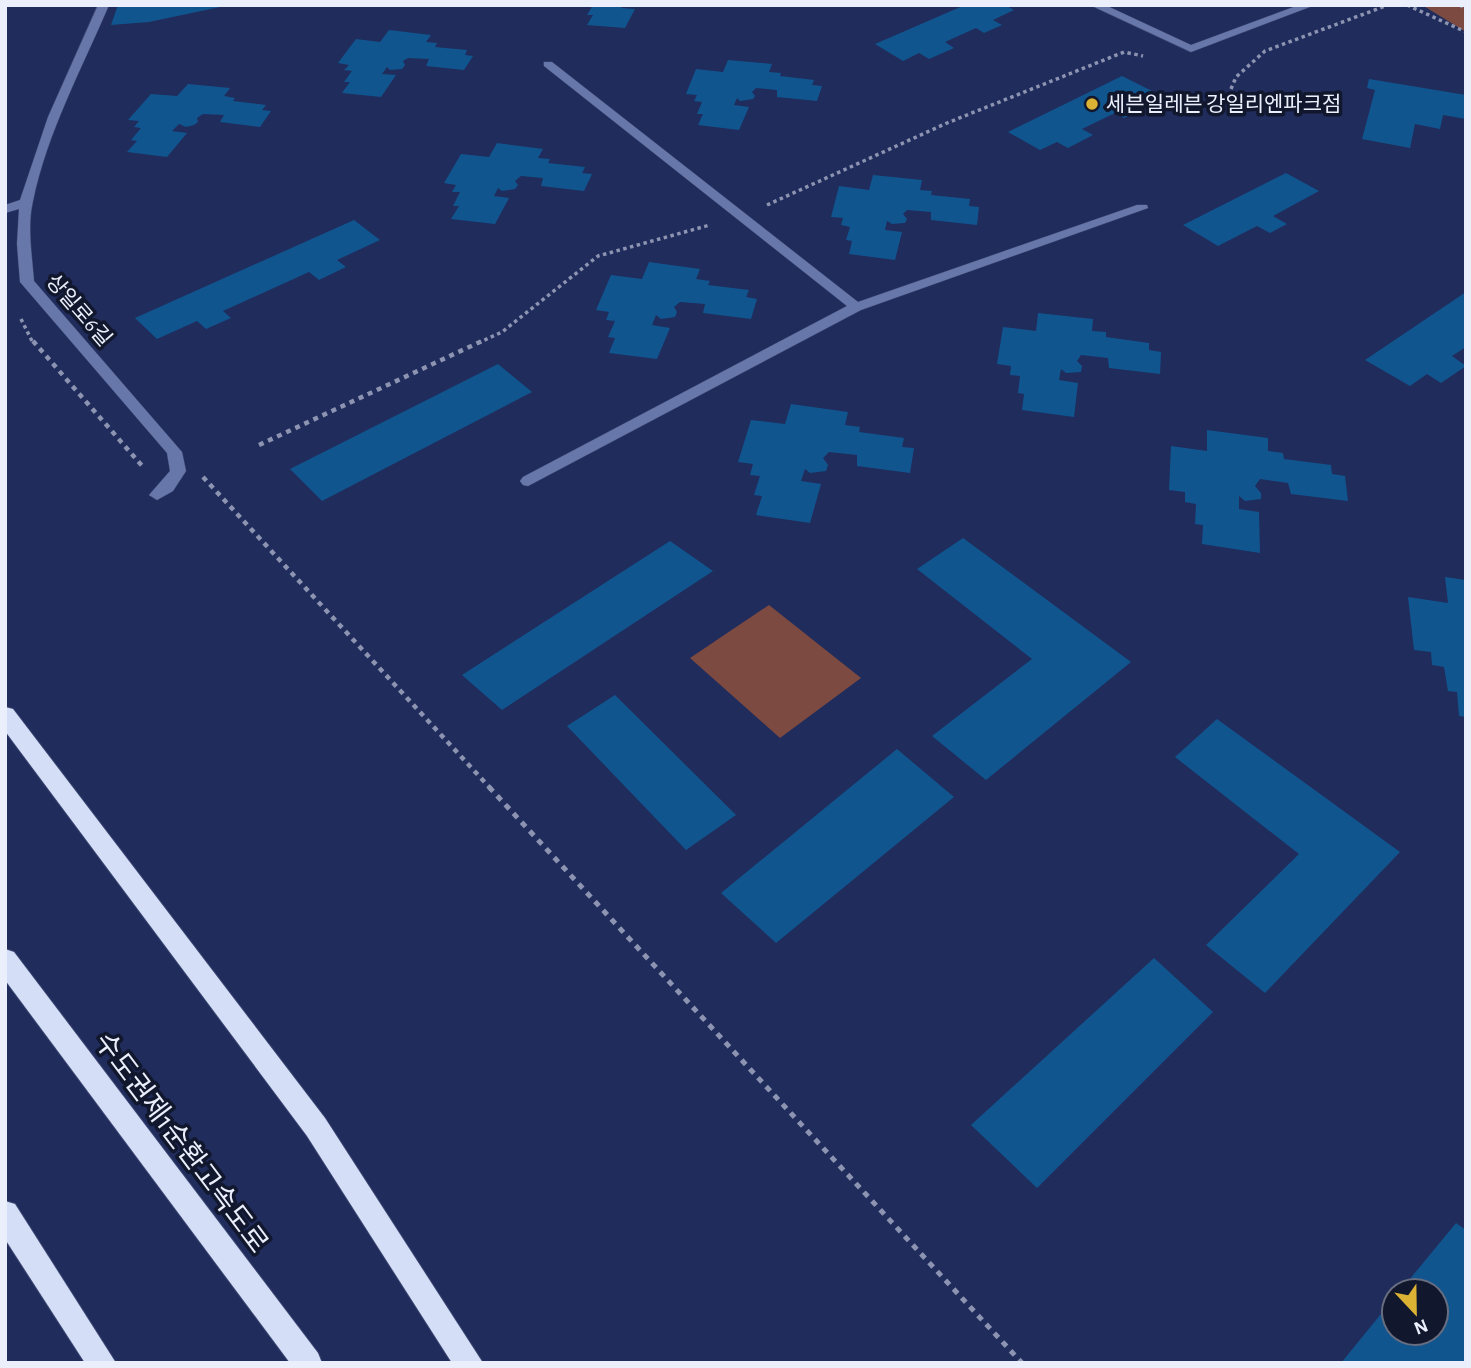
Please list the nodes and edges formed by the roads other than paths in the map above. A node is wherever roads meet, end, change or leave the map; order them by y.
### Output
1 (104, 5) edge
2 (1095, 5) edge
3 (1310, 5) edge
4 (548, 64) dead end
5 (26, 202) junction
6 (1142, 208) dead end
7 (5, 209) edge
8 (856, 307) junction
9 (528, 481) dead end
10 (157, 495) dead end
11 (5, 715) edge
12 (5, 960) edge
13 (5, 1214) edge
14 (102, 1363) edge
15 (308, 1363) edge
16 (469, 1363) edge

1 - 5 street, 상일로6길
2 - 3 street
4 - 8 street
5 - 7 street
5 - 10 street, 상일로6길
6 - 8 street
8 - 9 street
11 - 16 highway
12 - 15 highway, 수도권제1순환고속도로
13 - 14 highway

